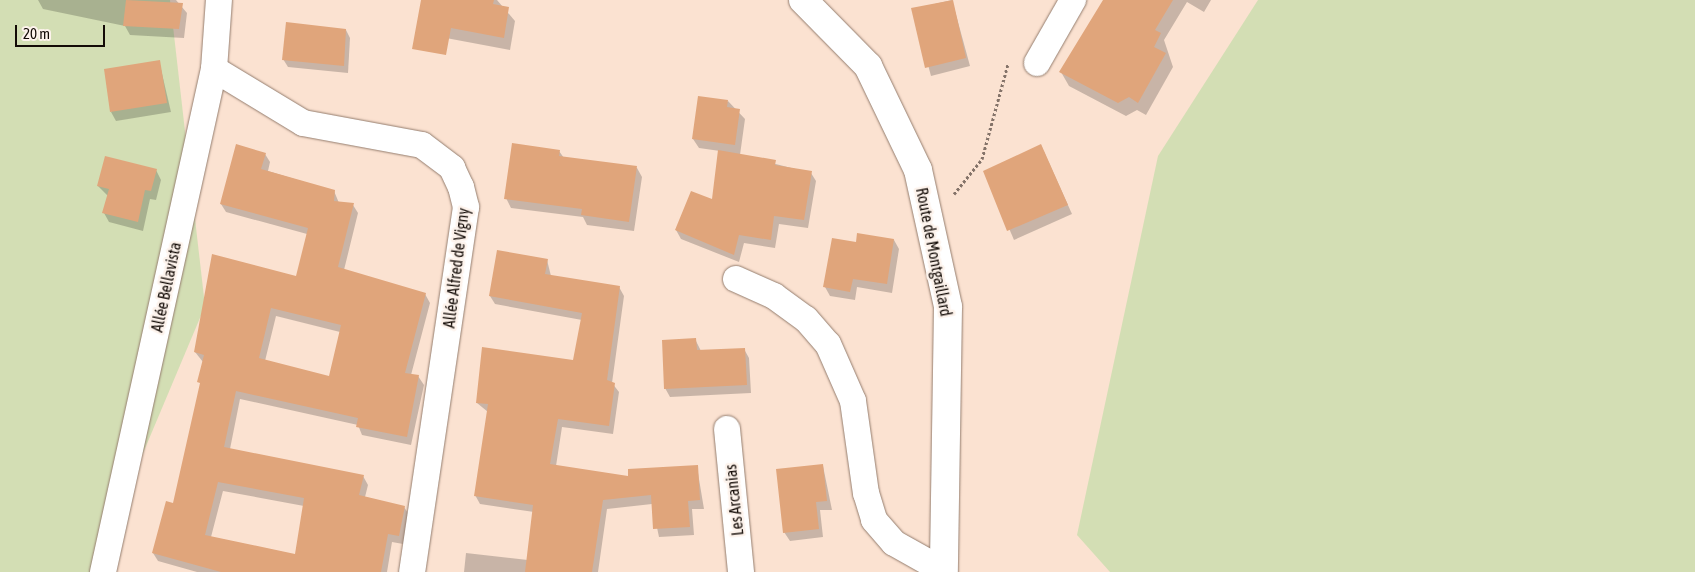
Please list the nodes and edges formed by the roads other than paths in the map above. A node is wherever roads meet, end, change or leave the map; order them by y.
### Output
1 (219, 0) edge
2 (803, 0) edge
3 (1073, 0) edge
4 (1037, 63) dead end
5 (214, 68) junction
6 (736, 279) dead end
7 (728, 429) dead end
8 (103, 572) edge
9 (412, 572) edge
10 (741, 572) edge
11 (944, 572) edge

1 - 5 street, Allée Bellavista
2 - 11 street, Route de Montgaillard
3 - 4 street
5 - 8 street, Allée Bellavista
5 - 9 street, Allée Alfred de Vigny
6 - 11 street
7 - 10 street, Les Arcanias

